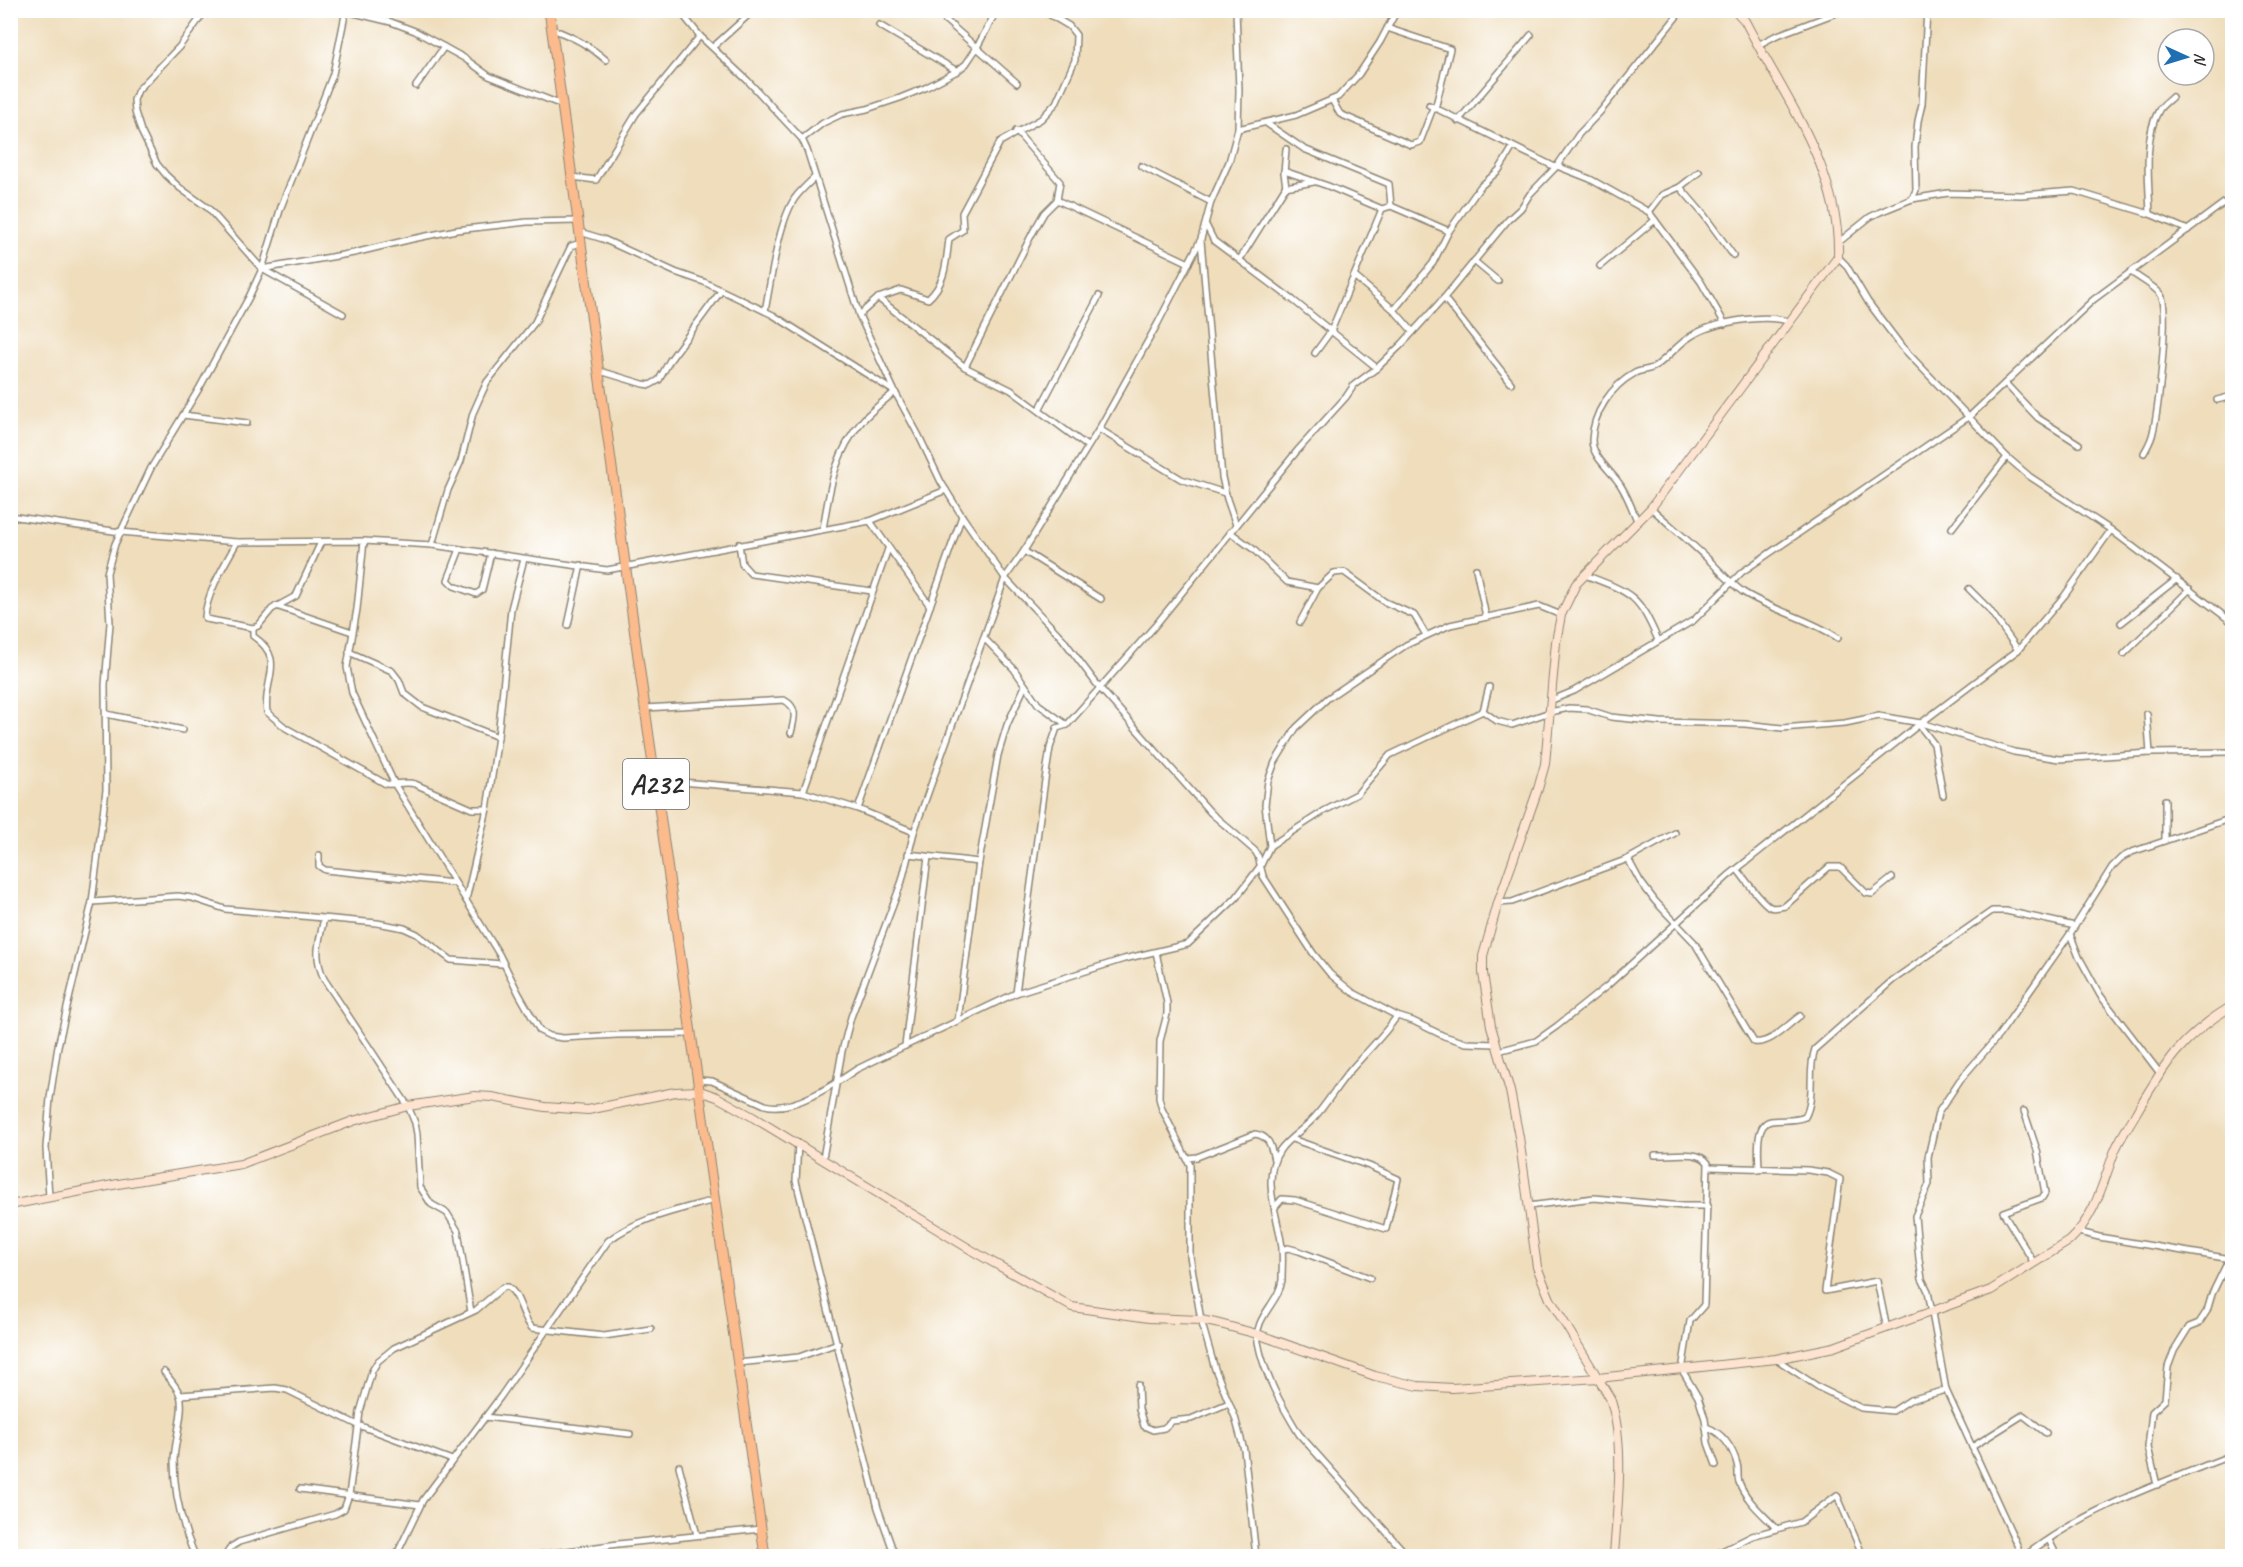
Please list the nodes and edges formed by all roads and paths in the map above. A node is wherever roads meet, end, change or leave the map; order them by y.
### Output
1 (206, 10) edge
2 (549, 10) edge
3 (679, 10) edge
4 (754, 10) edge
5 (934, 10) edge
6 (997, 10) edge
7 (1042, 10) edge
8 (1236, 10) edge
9 (1397, 10) edge
10 (1682, 10) edge
11 (1735, 10) edge
12 (1844, 10) edge
13 (1927, 10) edge
14 (346, 11) edge
15 (879, 25) dead end
16 (1387, 28) junction
17 (552, 29) junction
18 (1531, 34) dead end
19 (700, 36) junction
20 (1758, 45) junction
21 (444, 47) junction
22 (713, 47) junction
23 (976, 49) junction
24 (606, 60) dead end
25 (957, 71) junction
26 (1017, 83) dead end
27 (416, 86) dead end
28 (2172, 97) dead end
29 (1332, 100) junction
30 (562, 105) junction
31 (1432, 107) junction
32 (1458, 121) junction
33 (1266, 123) junction
34 (1238, 129) junction
35 (1016, 131) junction
36 (802, 139) junction
37 (1513, 147) junction
38 (1286, 149) dead end
39 (1141, 166) dead end
40 (1556, 167) junction
41 (1284, 171) junction
42 (1699, 172) dead end
43 (572, 177) junction
44 (815, 177) junction
45 (1316, 182) junction
46 (1680, 187) junction
47 (1285, 188) junction
48 (2232, 197) edge
49 (1912, 199) junction
50 (1057, 200) junction
51 (1211, 202) junction
52 (1391, 206) junction
53 (1382, 209) junction
54 (1649, 212) junction
55 (2150, 214) junction
56 (1655, 220) junction
57 (579, 221) junction
58 (1206, 225) junction
59 (2188, 230) junction
60 (1449, 231) junction
61 (580, 232) junction
62 (1201, 239) junction
63 (1839, 242) junction
64 (581, 243) junction
65 (1733, 255) dead end
66 (1838, 257) junction
67 (1240, 259) junction
68 (1474, 261) junction
69 (1189, 263) junction
70 (1600, 266) dead end
71 (262, 269) junction
72 (2132, 272) junction
73 (1354, 276) junction
74 (1498, 281) dead end
75 (721, 291) junction
76 (1099, 296) dead end
77 (878, 298) junction
78 (1444, 298) junction
79 (1394, 310) junction
80 (765, 311) junction
81 (343, 315) dead end
82 (859, 315) junction
83 (1788, 321) junction
84 (1725, 324) junction
85 (1331, 331) junction
86 (1413, 332) junction
87 (1315, 353) dead end
88 (965, 367) junction
89 (1377, 368) junction
90 (600, 371) junction
91 (1511, 383) dead end
92 (2005, 383) junction
93 (895, 392) junction
94 (2232, 396) edge
95 (2217, 400) dead end
96 (1039, 411) junction
97 (183, 415) junction
98 (1970, 416) junction
99 (247, 423) dead end
100 (1099, 429) junction
101 (2079, 444) dead end
102 (1087, 446) junction
103 (2144, 453) dead end
104 (2007, 457) junction
105 (946, 490) junction
106 (1225, 494) junction
107 (1652, 508) junction
108 (10, 516) edge
109 (962, 516) junction
110 (870, 520) junction
111 (1638, 523) junction
112 (1236, 525) junction
113 (1952, 528) dead end
114 (824, 529) junction
115 (2110, 530) junction
116 (120, 532) junction
117 (1230, 532) junction
118 (364, 541) junction
119 (237, 542) junction
120 (321, 542) junction
121 (739, 544) junction
122 (432, 545) junction
123 (460, 549) junction
124 (888, 549) junction
125 (1024, 550) junction
126 (491, 553) junction
127 (524, 559) junction
128 (581, 565) junction
129 (627, 566) junction
130 (1476, 568) dead end
131 (1586, 575) junction
132 (1005, 578) junction
133 (2177, 579) junction
134 (1731, 583) junction
135 (1318, 588) junction
136 (1969, 588) dead end
137 (2190, 589) junction
138 (872, 591) junction
139 (1101, 599) dead end
140 (276, 606) junction
141 (930, 606) junction
142 (1561, 615) junction
143 (1486, 617) junction
144 (1300, 622) dead end
145 (2232, 622) edge
146 (2121, 623) dead end
147 (568, 625) dead end
148 (253, 628) junction
149 (352, 632) junction
150 (1426, 635) junction
151 (984, 638) junction
152 (1838, 638) dead end
153 (1658, 640) junction
154 (2018, 650) junction
155 (349, 652) junction
156 (2124, 654) dead end
157 (1025, 686) junction
158 (1099, 687) junction
159 (1489, 687) dead end
160 (1552, 700) junction
161 (645, 708) junction
162 (1483, 711) junction
163 (1550, 712) junction
164 (106, 714) junction
165 (2147, 714) dead end
166 (1067, 724) junction
167 (1920, 724) junction
168 (183, 730) dead end
169 (791, 733) dead end
170 (498, 737) junction
171 (2232, 752) edge
172 (2150, 753) junction
173 (656, 780) junction
174 (395, 785) junction
175 (803, 792) junction
176 (1943, 795) dead end
177 (2165, 800) dead end
178 (487, 809) junction
179 (858, 809) junction
180 (2232, 818) edge
181 (914, 832) junction
182 (1675, 833) dead end
183 (2165, 840) junction
184 (1270, 846) junction
185 (908, 854) junction
186 (319, 855) dead end
187 (928, 857) junction
188 (1628, 858) junction
189 (978, 862) junction
190 (1261, 865) junction
191 (1737, 869) junction
192 (1892, 878) dead end
193 (454, 882) junction
194 (466, 900) junction
195 (92, 902) junction
196 (1498, 903) junction
197 (324, 918) junction
198 (1677, 922) junction
199 (2074, 926) junction
200 (2070, 934) junction
201 (1156, 952) junction
202 (502, 964) junction
203 (1016, 993) junction
204 (2232, 1005) edge
205 (1397, 1016) junction
206 (1800, 1016) dead end
207 (958, 1020) junction
208 (692, 1034) junction
209 (905, 1046) junction
210 (1497, 1048) junction
211 (2159, 1072) junction
212 (698, 1080) junction
213 (836, 1083) junction
214 (700, 1091) junction
215 (408, 1106) junction
216 (2024, 1111) dead end
217 (1292, 1138) junction
218 (798, 1143) junction
219 (1655, 1155) dead end
220 (823, 1158) junction
221 (1188, 1158) junction
222 (1274, 1162) junction
223 (1709, 1167) junction
224 (1759, 1170) junction
225 (49, 1197) junction
226 (714, 1200) junction
227 (10, 1204) edge
228 (1528, 1206) junction
229 (1708, 1206) junction
230 (1275, 1207) junction
231 (2079, 1232) junction
232 (1282, 1250) junction
233 (2231, 1259) edge
234 (2034, 1263) junction
235 (1370, 1278) dead end
236 (471, 1312) junction
237 (1932, 1312) junction
238 (1202, 1320) junction
239 (651, 1329) dead end
240 (1887, 1329) junction
241 (545, 1330) junction
242 (1257, 1334) junction
243 (838, 1344) junction
244 (1776, 1359) junction
245 (737, 1363) junction
246 (1682, 1370) junction
247 (164, 1372) dead end
248 (1598, 1378) junction
249 (1138, 1385) dead end
250 (1946, 1390) junction
251 (180, 1395) junction
252 (1229, 1403) junction
253 (484, 1417) junction
254 (358, 1425) junction
255 (1706, 1427) junction
256 (2046, 1433) dead end
257 (630, 1434) dead end
258 (1972, 1447) junction
259 (2232, 1455) edge
260 (452, 1460) junction
261 (1716, 1465) dead end
262 (679, 1466) dead end
263 (2157, 1485) junction
264 (300, 1489) dead end
265 (349, 1495) junction
266 (420, 1505) junction
267 (761, 1528) junction
268 (1777, 1529) junction
269 (698, 1535) junction
270 (2049, 1540) junction
271 (2018, 1547) dead end
272 (545, 1555) edge
273 (195, 1557) edge
274 (225, 1557) edge
275 (396, 1557) edge
276 (531, 1557) edge
277 (765, 1557) edge
278 (895, 1557) edge
279 (1256, 1557) edge
280 (1408, 1557) edge
281 (1614, 1557) edge
282 (1712, 1557) edge
283 (1863, 1557) edge
284 (2025, 1557) edge
285 (2056, 1557) edge

1 - 71 street
2 - 17 main road, A232
3 - 19 street
4 - 22 street
5 - 23 street
6 - 23 street
7 - 35 street
8 - 34 street
9 - 16 street
10 - 40 street
11 - 20 street
12 - 20 street
13 - 49 street
14 - 21 street
14 - 71 street
15 - 25 street
16 - 29 street
16 - 31 street
17 - 24 street
17 - 30 main road, A232
18 - 32 street
19 - 22 street
19 - 43 street
20 - 63 street
21 - 27 street
21 - 30 street
22 - 36 street
23 - 25 street
23 - 26 street
25 - 36 street
28 - 55 street
29 - 31 street
29 - 33 street
30 - 43 main road, A232
31 - 32 street
32 - 37 street
33 - 34 street
33 - 52 street
34 - 51 street
35 - 50 street
35 - 77 street
36 - 44 street
37 - 40 street
37 - 60 street
38 - 41 street
39 - 51 street
40 - 54 street
40 - 68 street
41 - 45 street
41 - 47 street
42 - 46 street
43 - 57 main road, A232
44 - 80 street
44 - 82 street
45 - 47 street
45 - 53 street
46 - 54 street
46 - 65 street
47 - 67 street
48 - 59 street
49 - 55 street
49 - 63 street
50 - 69 street
50 - 88 street
51 - 58 street
52 - 53 street
52 - 60 street
53 - 73 street
54 - 56 street
55 - 59 street
56 - 70 street
56 - 84 street
57 - 61 main road, A232
57 - 71 street
58 - 62 street
58 - 67 street
59 - 72 street
60 - 79 street
61 - 64 main road, A232
61 - 75 street
62 - 69 street
62 - 106 street
63 - 66 street
64 - 90 main road, A232
64 - 122 street
66 - 83 street
66 - 98 street
67 - 85 street
68 - 74 street
68 - 78 street
69 - 100 street
71 - 81 street
71 - 97 street
72 - 92 street
72 - 103 street
73 - 79 street
73 - 85 street
75 - 80 street
75 - 90 street
76 - 96 street
77 - 82 street
77 - 88 street
78 - 86 street
78 - 91 street
79 - 86 street
80 - 93 street
82 - 93 street
83 - 84 street
83 - 107 street
84 - 111 street
85 - 87 street
85 - 89 street
86 - 89 street
88 - 96 street
89 - 112 street
90 - 129 main road, A232
92 - 98 street
92 - 101 street
93 - 105 street
93 - 114 street
94 - 95 street
96 - 102 street
97 - 99 street
97 - 116 street
98 - 104 street
98 - 134 street
100 - 102 street
100 - 106 street
102 - 125 street
104 - 113 street
104 - 115 street
105 - 109 street
105 - 110 street
106 - 112 street
107 - 111 street
107 - 134 street
108 - 116 street
109 - 132 street
109 - 141 street
110 - 114 street
110 - 124 street
111 - 131 street
112 - 117 street
114 - 121 street
115 - 133 street
115 - 154 street
116 - 119 street
116 - 164 street
117 - 135 street
117 - 158 street
118 - 120 street
118 - 122 street
118 - 149 street
119 - 120 street
119 - 148 street
120 - 140 street
121 - 129 street
121 - 138 street
122 - 123 street
123 - 126 street
123 - 126 street
124 - 138 street
124 - 141 street
125 - 132 street
125 - 139 street
126 - 127 street
127 - 128 street
127 - 170 street
128 - 129 street
128 - 147 street
129 - 161 main road, A232
130 - 143 street
131 - 142 street
131 - 153 street
132 - 151 street
132 - 158 street
133 - 137 street
133 - 146 street
134 - 152 street
134 - 153 street
135 - 144 street
135 - 150 street
136 - 154 street
137 - 145 street
137 - 156 street
138 - 175 street
140 - 148 street
140 - 149 street
141 - 179 street
142 - 143 street
142 - 160 street
143 - 150 street
148 - 174 street
149 - 155 street
150 - 184 street
151 - 157 street
151 - 181 street
153 - 160 street
154 - 167 street
155 - 170 street
155 - 174 street
157 - 166 street
157 - 189 street
158 - 166 street
158 - 190 street
159 - 162 street
160 - 163 street
161 - 169 street
161 - 173 main road, A232
162 - 163 street
162 - 184 street
163 - 167 street
163 - 196 street
164 - 168 street
164 - 195 street
165 - 172 street
166 - 203 street
167 - 172 street
167 - 176 street
167 - 191 street
170 - 178 street
171 - 172 street
173 - 175 street
173 - 208 main road, A232
174 - 178 street
174 - 193 street
175 - 179 street
177 - 183 street
178 - 194 street
179 - 181 street
180 - 183 street
181 - 185 street
182 - 188 street
183 - 199 street
184 - 190 street
185 - 187 street
185 - 213 street
186 - 193 street
187 - 189 street
187 - 209 street
188 - 196 street
188 - 198 street
189 - 207 street
190 - 201 street
190 - 205 street
191 - 192 street
191 - 198 street
193 - 194 street
194 - 202 street
195 - 197 street
195 - 225 street
196 - 210 street
197 - 202 street
197 - 215 street
198 - 206 street
198 - 210 street
199 - 200 street
199 - 224 street
200 - 211 street
200 - 237 street
201 - 203 street
201 - 221 street
202 - 208 street
203 - 207 street
204 - 211 street
205 - 210 street
205 - 217 street
207 - 209 street
208 - 212 main road, A232
209 - 213 street
210 - 228 street
211 - 231 street
212 - 213 street
212 - 214 main road, A232
213 - 220 street
214 - 215 street
214 - 218 street
214 - 226 main road, A232
215 - 225 street
215 - 236 street
216 - 234 street
217 - 222 street
217 - 230 street
218 - 220 street
218 - 243 street
219 - 223 street
220 - 238 street
221 - 222 street
221 - 238 street
222 - 230 street
223 - 224 street
223 - 229 street
224 - 240 street
225 - 227 street
226 - 241 street
226 - 245 main road, A232
228 - 229 street
228 - 248 street
229 - 246 street
230 - 232 street
231 - 233 street
231 - 234 street
232 - 235 street
232 - 242 street
233 - 263 street
234 - 237 street
236 - 241 street
236 - 254 street
237 - 240 street
237 - 250 street
238 - 242 street
238 - 252 street
239 - 241 street
240 - 244 street
241 - 253 street
242 - 248 street
242 - 280 street
243 - 245 street
243 - 278 street
244 - 246 street
244 - 250 street
245 - 267 main road, A232
246 - 248 street
246 - 255 street
247 - 251 street
248 - 281 street
249 - 252 street
250 - 258 street
251 - 254 street
251 - 273 street
252 - 279 street
253 - 257 street
253 - 260 street
254 - 260 street
254 - 265 street
255 - 261 street
255 - 268 street
256 - 258 street
258 - 271 street
259 - 263 street
260 - 266 street
262 - 269 street
263 - 270 street
264 - 265 street
265 - 266 street
265 - 274 street
266 - 275 street
267 - 269 street
267 - 277 main road, A232
268 - 282 street
268 - 283 street
269 - 272 street
270 - 284 street
270 - 285 street
272 - 276 street

